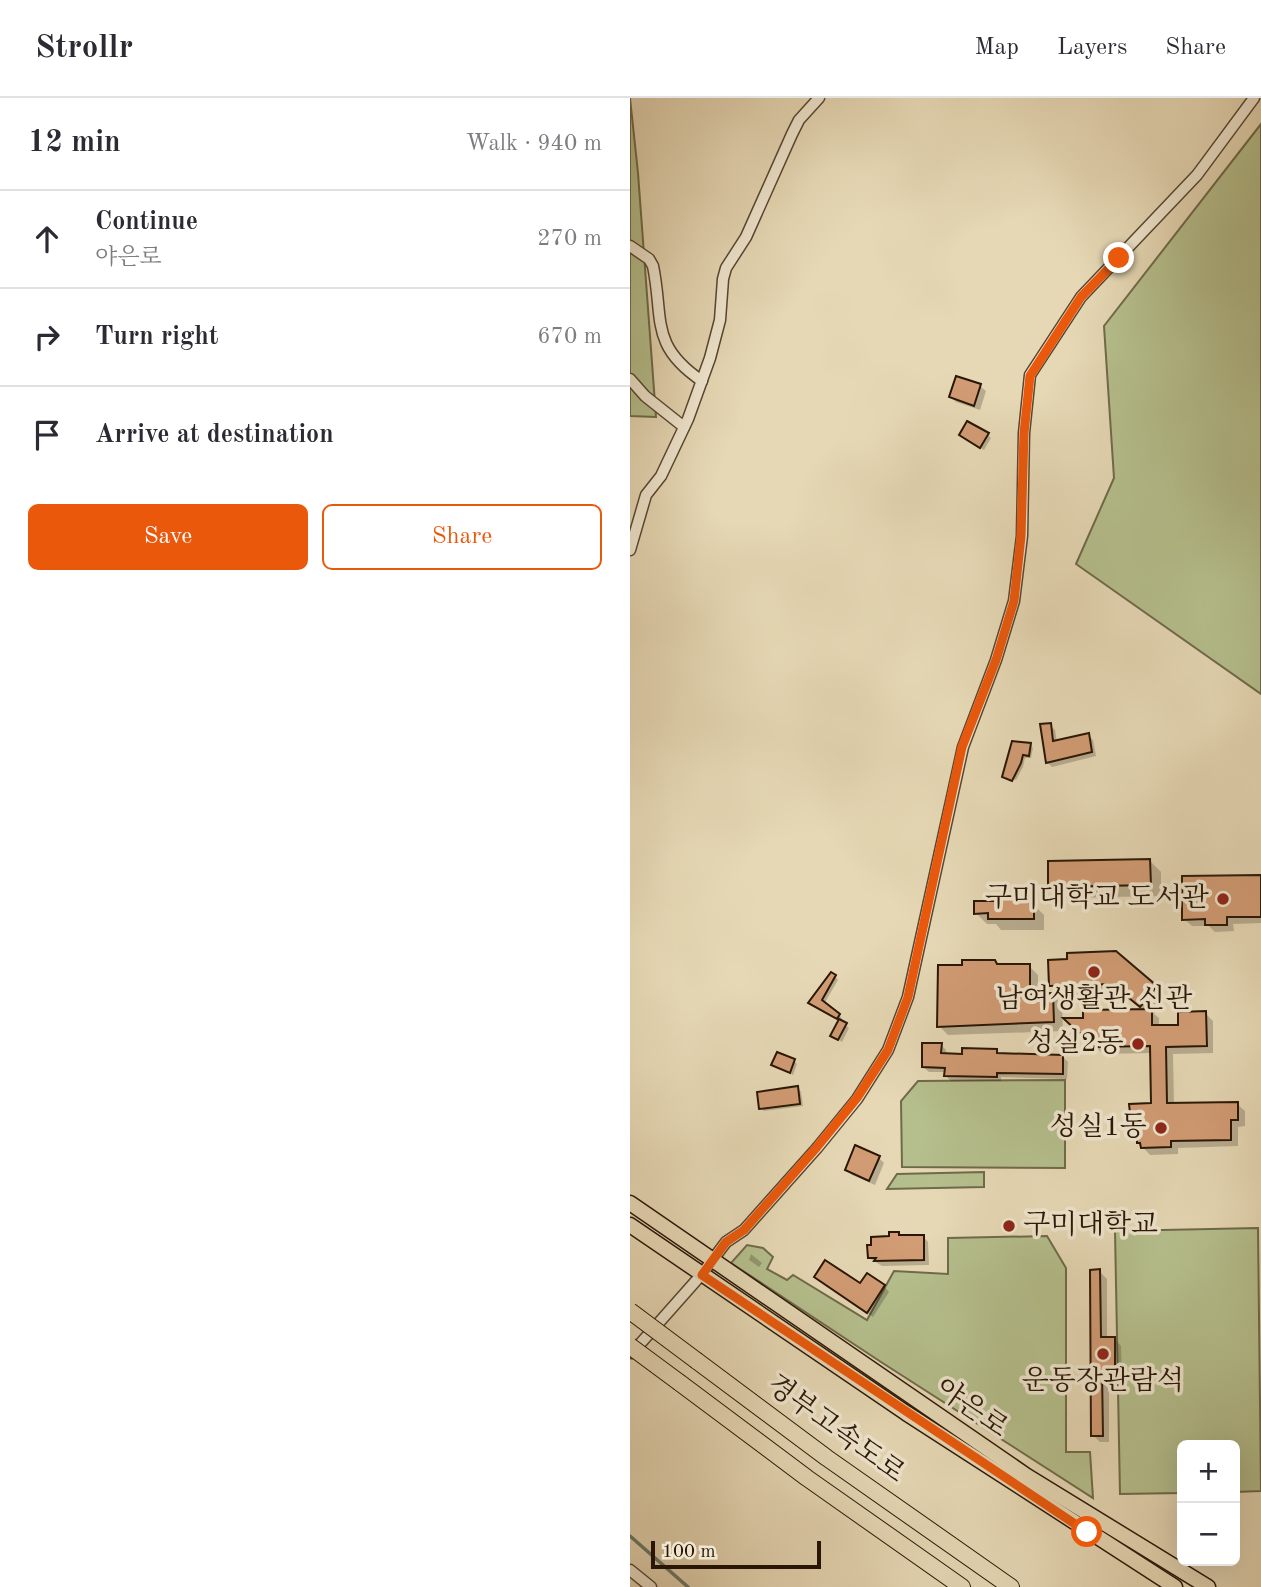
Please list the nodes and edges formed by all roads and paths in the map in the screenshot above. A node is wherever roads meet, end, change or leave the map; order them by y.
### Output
1 (819, 98) edge
2 (1254, 98) edge
3 (630, 246) edge
4 (630, 379) edge
5 (702, 381) junction
6 (684, 427) junction
7 (630, 550) edge
8 (630, 1203) edge
9 (630, 1225) edge
10 (712, 1260) junction
11 (702, 1275) junction
12 (630, 1311) edge
13 (630, 1346) edge
14 (630, 1355) edge
15 (630, 1570) edge
16 (651, 1587) edge
17 (962, 1587) edge
18 (1011, 1587) edge
19 (1175, 1587) edge
20 (1209, 1587) edge

1 - 5 street
2 - 10 street
3 - 5 street
4 - 6 street
5 - 6 street
6 - 7 street
8 - 10 main road, 야은로
9 - 11 main road, 야은로
10 - 11 street
10 - 20 main road, 야은로
11 - 14 street
11 - 19 main road, 야은로
12 - 18 highway, 경부고속도로, bridge
13 - 17 highway, 경부고속도로, bridge
15 - 16 street

